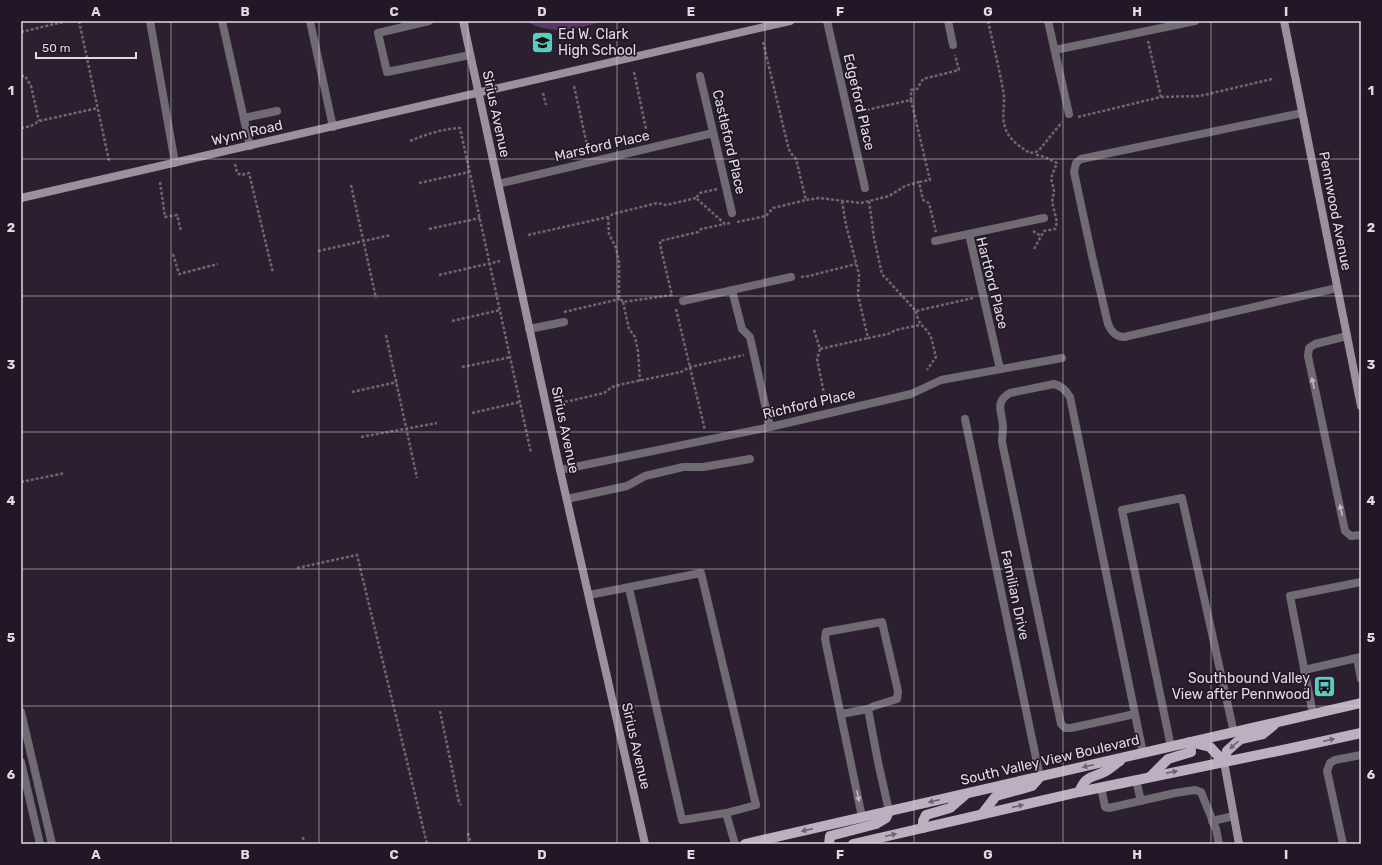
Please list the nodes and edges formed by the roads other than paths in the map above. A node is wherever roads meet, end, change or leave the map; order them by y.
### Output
1 (150, 21) edge
2 (222, 21) edge
3 (310, 21) edge
4 (429, 21) edge
5 (463, 21) edge
6 (790, 21) edge
7 (828, 21) edge
8 (948, 21) edge
9 (1048, 21) edge
10 (1195, 21) edge
11 (1284, 21) edge
12 (953, 44) road end
13 (1055, 50) junction
14 (470, 55) junction
15 (700, 76) dead end
16 (478, 93) junction
17 (277, 111) dead end
18 (1302, 113) junction
19 (1069, 114) dead end
20 (244, 118) junction
21 (333, 127) junction
22 (713, 133) junction
23 (250, 146) junction
24 (175, 163) junction
25 (498, 184) junction
26 (865, 188) dead end
27 (21, 198) edge
28 (732, 213) dead end
29 (1044, 218) dead end
30 (969, 234) junction
31 (937, 241) road end
32 (791, 277) road end
33 (1337, 288) junction
34 (732, 290) junction
35 (683, 301) dead end
36 (564, 322) dead end
37 (529, 329) junction
38 (1347, 336) junction
39 (1062, 358) dead end
40 (1000, 369) junction
41 (1361, 406) edge
42 (965, 419) dead end
43 (770, 427) junction
44 (750, 458) dead end
45 (560, 470) junction
46 (567, 499) junction
47 (1361, 535) edge
48 (1361, 582) edge
49 (629, 588) junction
50 (588, 595) junction
51 (1359, 658) edge
52 (1304, 670) junction
53 (1361, 679) edge
54 (1361, 703) edge
55 (868, 709) junction
56 (21, 712) edge
57 (840, 714) junction
58 (1135, 714) junction
59 (1313, 714) junction
60 (1276, 723) junction
61 (1234, 732) junction
62 (1361, 732) edge
63 (1190, 742) junction
64 (1171, 747) junction
65 (1143, 753) junction
66 (1361, 755) edge
67 (1125, 757) junction
68 (21, 762) edge
69 (1224, 762) junction
70 (1040, 777) junction
71 (1150, 777) junction
72 (1136, 780) junction
73 (1101, 787) junction
74 (1078, 792) junction
75 (966, 794) junction
76 (1141, 801) junction
77 (889, 811) junction
78 (726, 813) junction
79 (982, 814) junction
80 (1234, 816) junction
81 (862, 817) junction
82 (1212, 821) junction
83 (923, 828) junction
84 (40, 844) edge
85 (52, 844) edge
86 (645, 844) edge
87 (735, 844) edge
88 (745, 844) edge
89 (829, 844) edge
90 (853, 844) edge
91 (1219, 844) edge
92 (1239, 844) edge
93 (1343, 844) edge

1 - 24 street
2 - 20 street
3 - 21 street
4 - 14 street
5 - 14 street, Sirius Avenue
6 - 16 street, Wynn Road
7 - 26 street, Edgeford Place
8 - 12 street
9 - 13 street
10 - 13 street
11 - 18 street, Pennwood Avenue
13 - 19 street
14 - 16 street, Sirius Avenue
15 - 22 street, Castleford Place
16 - 21 street, Wynn Road
16 - 25 street, Sirius Avenue
17 - 20 street
18 - 33 street, Pennwood Avenue
18 - 33 street
20 - 23 street
21 - 23 street, Wynn Road
22 - 25 street, Marsford Place
22 - 28 street, Castleford Place
23 - 24 street, Wynn Road
24 - 27 street, Wynn Road
25 - 37 street, Sirius Avenue
29 - 30 street
30 - 31 street, Hartford Place
30 - 40 street, Hartford Place
32 - 34 street
33 - 38 street, Pennwood Avenue
34 - 35 street
34 - 43 street
36 - 37 street
37 - 45 street, Sirius Avenue
38 - 41 street, Pennwood Avenue
47 -> 38 street
39 - 40 street, Richford Place
40 - 43 street, Richford Place
42 - 70 street, Familian Drive
43 - 45 street, Richford Place
44 - 46 street
45 - 46 street, Sirius Avenue
46 - 50 street, Sirius Avenue
48 - 52 street
49 - 50 street
49 - 78 street
49 - 78 street
50 - 86 street, Sirius Avenue
51 - 52 street
51 - 53 street
52 - 59 street
54 - 59 main road, South Valley View Boulevard
55 - 57 street
55 - 57 street
55 - 77 street
56 - 85 street
57 -> 81 street
58 - 58 street
58 - 65 street
59 - 60 main road, South Valley View Boulevard
60 - 61 main road, South Valley View Boulevard
60 -> 69 main road
61 - 63 main road, South Valley View Boulevard
61 - 64 street
69 -> 62 main road
63 - 64 main road, South Valley View Boulevard
63 - 69 main road
63 - 71 main road
64 - 65 main road, South Valley View Boulevard
65 - 67 main road, South Valley View Boulevard
66 - 93 street
67 -> 70 main road, South Valley View Boulevard
67 - 74 main road
68 - 84 street
71 -> 69 main road
69 - 80 street
70 - 75 main road, South Valley View Boulevard
70 - 79 main road
71 - 72 main road
72 - 73 main road
72 - 76 street
73 - 74 main road
73 - 76 street
79 -> 74 main road
75 -> 77 main road, South Valley View Boulevard
75 - 83 main road
76 - 82 street
77 - 81 main road, South Valley View Boulevard
77 - 89 main road
78 - 87 street
79 - 83 main road
80 - 82 street
80 - 92 street
81 -> 88 main road, South Valley View Boulevard
82 - 91 street
90 -> 83 main road

